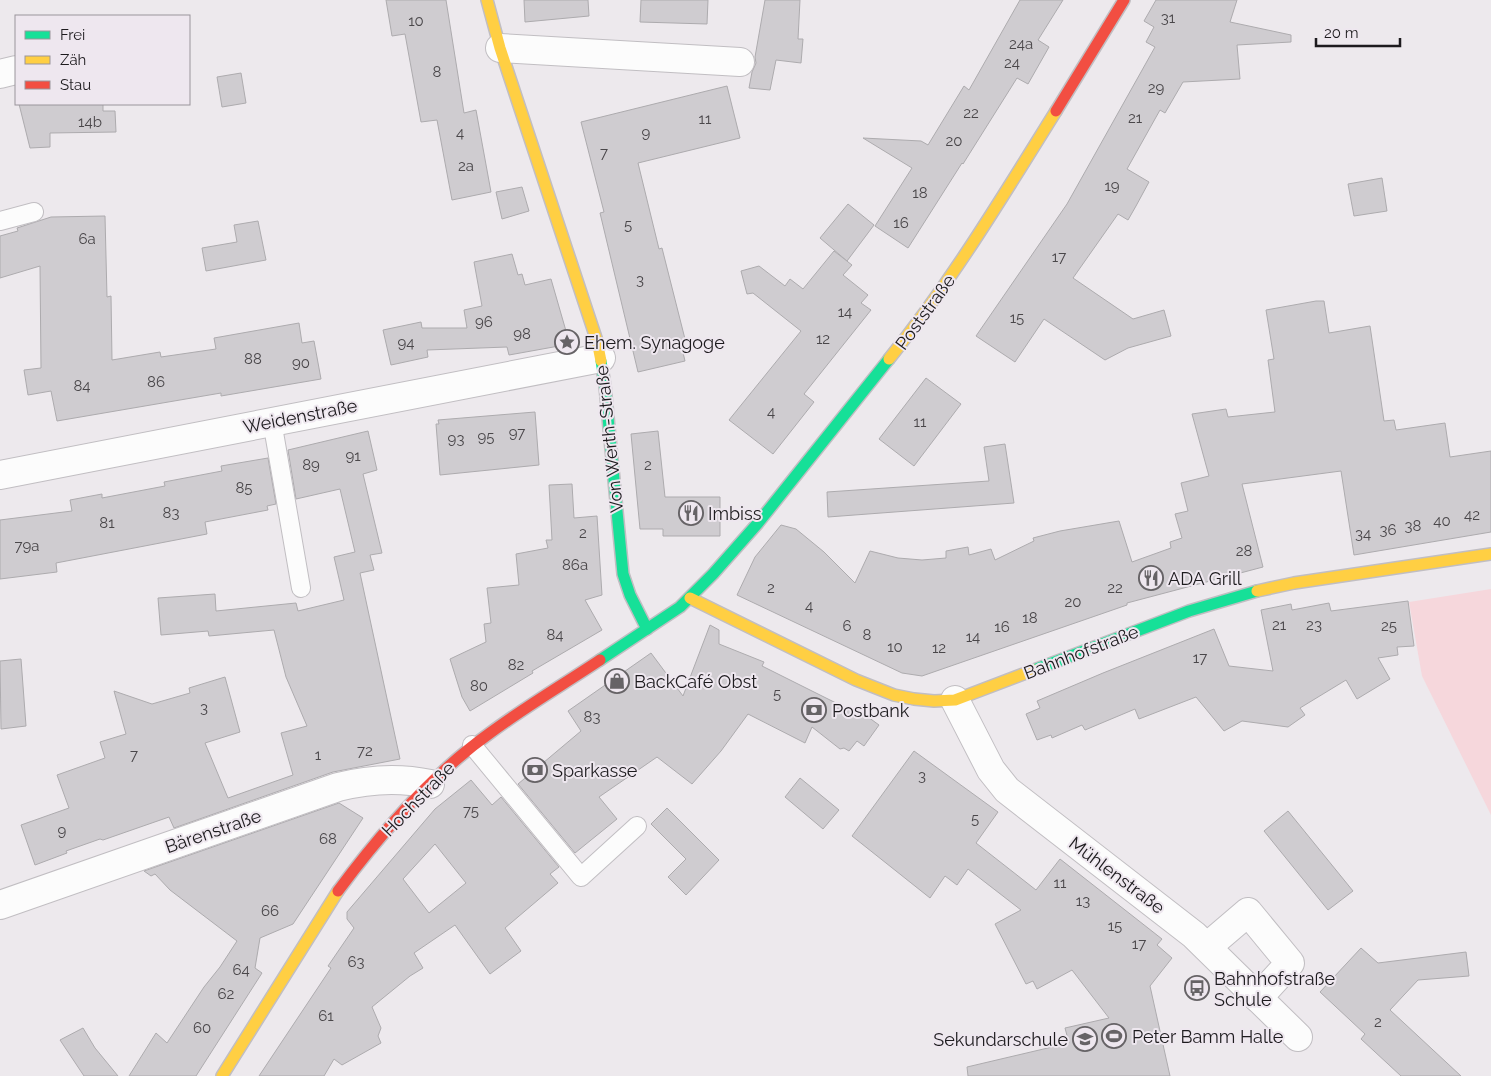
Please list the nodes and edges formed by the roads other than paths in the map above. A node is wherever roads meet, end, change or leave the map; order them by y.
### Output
1 (487, 0) edge
2 (1124, 0) edge
3 (500, 48) junction
4 (740, 62) dead end
5 (15, 70) edge
6 (0, 74) edge
7 (34, 212) dead end
8 (0, 221) edge
9 (601, 358) junction
10 (272, 421) junction
11 (0, 475) edge
12 (1491, 554) edge
13 (301, 588) dead end
14 (690, 598) junction
15 (648, 629) junction
16 (955, 700) junction
17 (472, 745) junction
18 (430, 784) junction
19 (638, 826) dead end
20 (0, 905) edge
21 (1207, 947) junction
22 (1258, 998) junction
23 (1298, 1037) dead end
24 (222, 1076) edge

1 - 3 street, Von Werth-Straße
2 - 14 street, Poststraße
3 - 4 street
3 - 9 street, Von Werth-Straße
5 - 6 street
7 - 8 lane
9 - 10 street, Weidenstraße
9 - 15 street, Von Werth-Straße
10 - 11 street, Weidenstraße
10 - 13 lane
12 - 16 street, Bahnhofstraße
14 - 15 street, Hochstraße
14 - 16 street, Bahnhofstraße
15 - 17 street, Hochstraße
16 - 21 street, Mühlenstraße
17 - 18 street, Hochstraße
17 - 19 lane
18 - 20 street, Bärenstraße
18 - 24 street, Hochstraße
21 - 22 street, Mühlenstraße
21 - 22 street
22 - 23 street, Mühlenstraße

